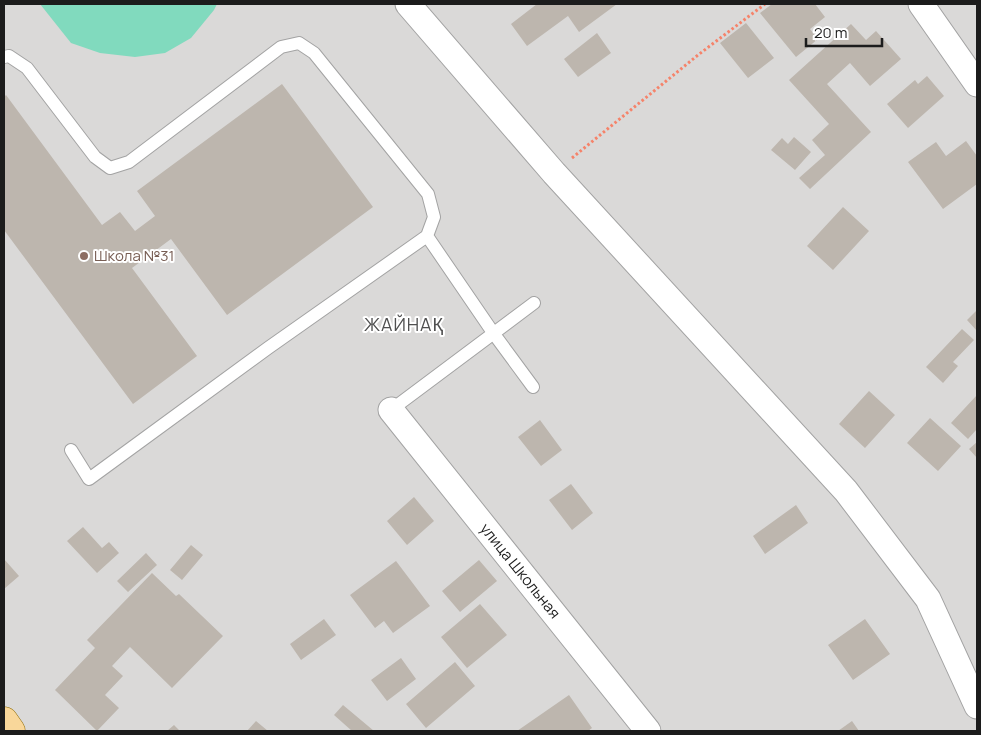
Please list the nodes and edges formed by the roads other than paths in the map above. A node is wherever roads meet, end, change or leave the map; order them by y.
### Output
1 (408, 4) edge
2 (921, 4) edge
3 (4, 57) edge
4 (977, 84) edge
5 (427, 236) junction
6 (534, 303) dead end
7 (494, 334) junction
8 (533, 387) dead end
9 (391, 410) joint
10 (70, 450) dead end
11 (977, 706) edge
12 (4, 721) edge
13 (11, 731) edge
14 (648, 731) edge

1 - 11 street
2 - 4 street
3 - 5 lane
5 - 7 lane
5 - 10 lane
6 - 7 lane
7 - 8 lane
7 - 9 lane
9 - 14 street, улица Школьная
12 - 13 main road

